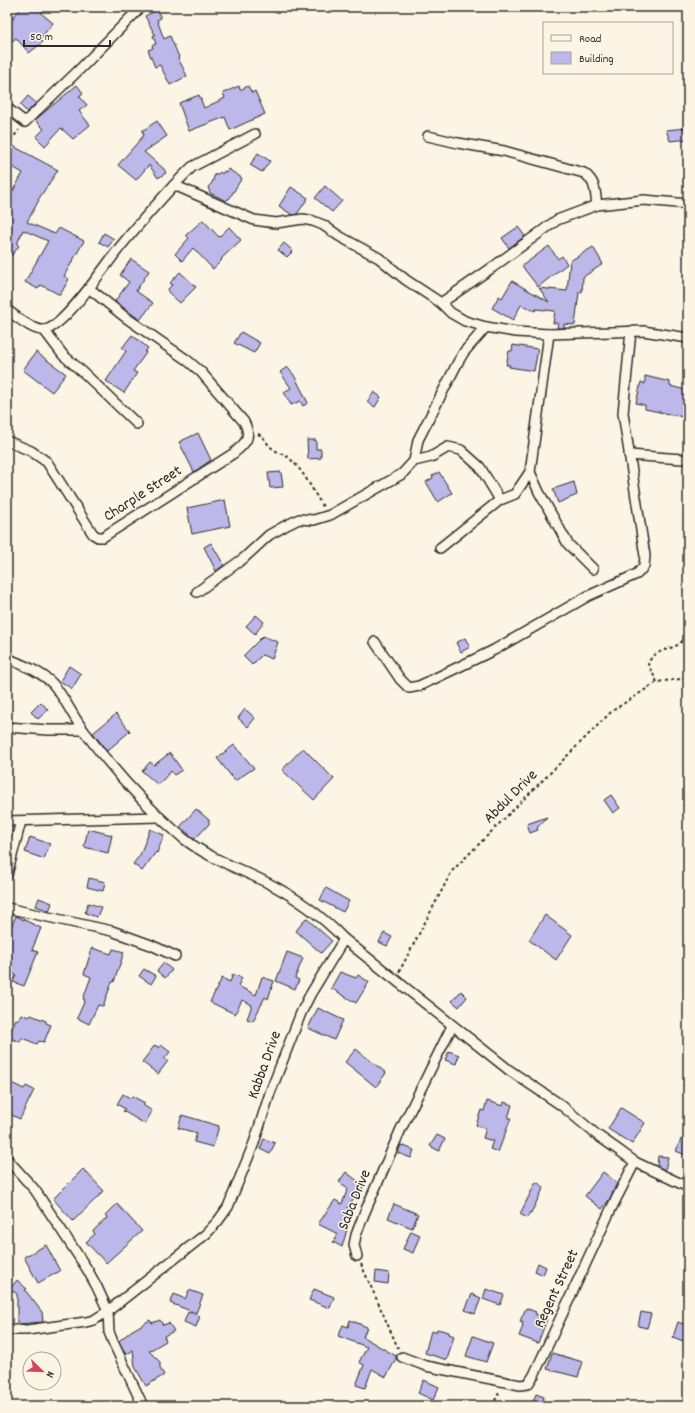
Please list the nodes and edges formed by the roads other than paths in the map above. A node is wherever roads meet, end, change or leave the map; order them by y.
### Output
1 (140, 8) dead end
2 (7, 108) edge
3 (255, 134) dead end
4 (428, 136) dead end
5 (174, 185) junction
6 (688, 204) edge
7 (597, 205) junction
8 (90, 289) junction
9 (441, 303) junction
10 (7, 310) edge
11 (486, 327) junction
12 (44, 330) junction
13 (631, 331) junction
14 (549, 334) junction
15 (688, 338) edge
16 (137, 424) dead end
17 (7, 441) edge
18 (629, 455) junction
19 (682, 459) dead end
20 (414, 461) junction
21 (530, 472) junction
22 (500, 500) junction
23 (440, 548) dead end
24 (593, 569) dead end
25 (197, 592) dead end
26 (375, 642) dead end
27 (7, 658) edge
28 (7, 727) edge
29 (82, 730) junction
30 (159, 817) junction
31 (7, 821) edge
32 (21, 821) junction
33 (7, 875) edge
34 (7, 908) edge
35 (344, 939) junction
36 (175, 956) dead end
37 (452, 1026) junction
38 (7, 1159) edge
39 (635, 1162) junction
40 (688, 1187) edge
41 (357, 1256) road end
42 (108, 1311) junction
43 (7, 1330) edge
44 (402, 1357) road end
45 (143, 1406) edge

1 - 2 street
3 - 5 street
4 - 7 street
5 - 8 street
5 - 9 street
6 - 7 street
7 - 9 street
8 - 12 street
8 - 17 street, Charple Street
9 - 11 street
10 - 12 street
11 - 14 street
11 - 20 street
12 - 16 street
13 - 14 street
13 - 15 street
13 - 18 street
14 - 21 street
18 - 19 street
18 - 26 street
20 - 22 street
20 - 25 street
21 - 22 street
21 - 24 street
22 - 23 street
27 - 29 street
28 - 29 street
29 - 30 street
30 - 32 street
30 - 35 street
31 - 32 street
32 - 33 street
34 - 36 street
35 - 37 street
35 - 42 street, Kabba Drive
37 - 39 street
37 - 41 street, Saba Drive
38 - 42 street
39 - 40 street
39 - 44 street, Regent Street
42 - 43 street, Kabba Drive
42 - 45 street

